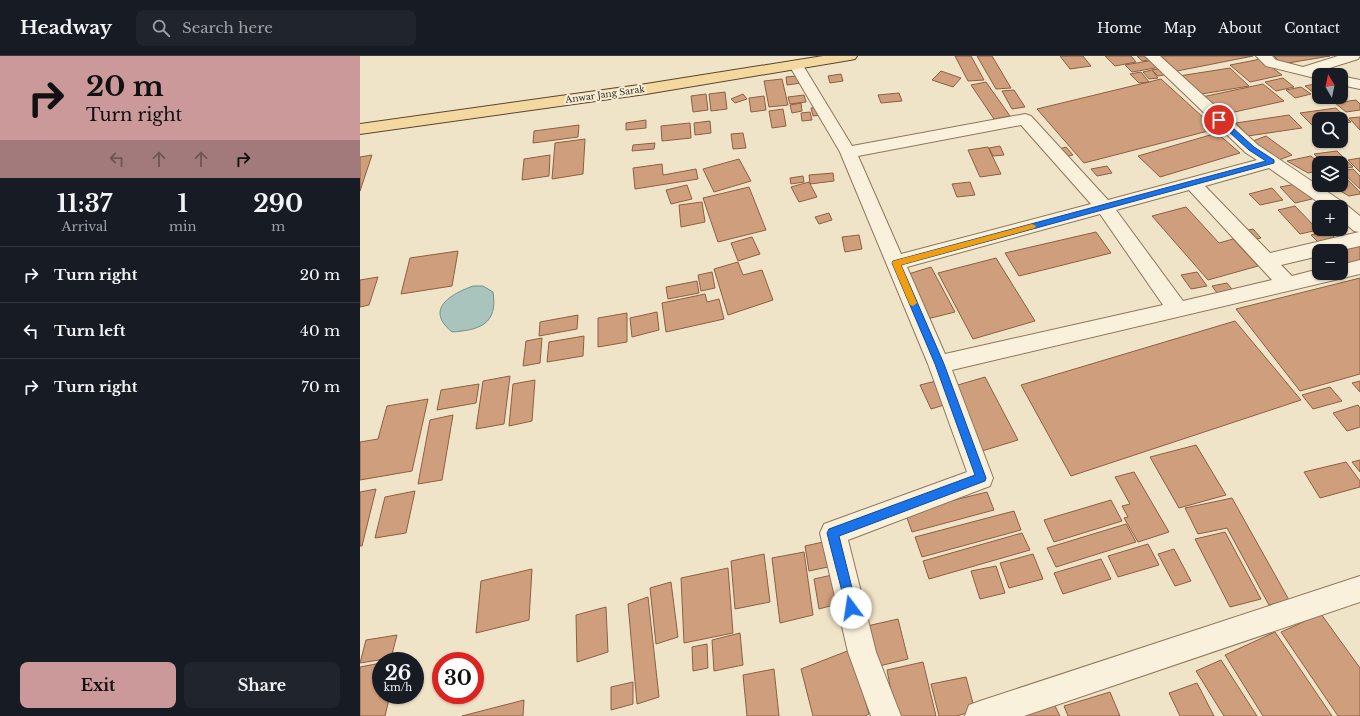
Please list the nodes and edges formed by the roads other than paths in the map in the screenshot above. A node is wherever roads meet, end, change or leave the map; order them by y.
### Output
1 (850, 56) edge
2 (1152, 56) edge
3 (1263, 56) edge
4 (1353, 56) edge
5 (796, 64) junction
6 (1304, 71) junction
7 (1312, 73) edge
8 (1348, 82) edge
9 (1360, 85) edge
10 (360, 129) edge
11 (848, 152) junction
12 (1271, 162) junction
13 (1192, 183) junction
14 (1328, 200) edge
15 (1104, 207) junction
16 (1348, 216) edge
17 (1360, 226) edge
18 (1360, 239) edge
19 (1266, 261) junction
20 (896, 263) junction
21 (1360, 267) edge
22 (1348, 270) edge
23 (1312, 278) edge
24 (1288, 284) junction
25 (1178, 310) junction
26 (940, 364) junction
27 (1360, 589) edge
28 (886, 716) edge
29 (980, 716) edge

1 - 5 main road, Anwar Jang Sarak
2 - 12 street
3 - 6 street
4 - 6 street
5 - 10 main road, Anwar Jang Sarak
5 - 11 street
6 - 7 street
8 - 9 street
11 - 15 street
11 - 20 street
12 - 13 street
12 - 14 street
13 - 15 street
13 - 19 street
15 - 20 street
15 - 25 street
16 - 17 street
18 - 19 street
19 - 24 street
20 - 26 street
21 - 22 street
23 - 24 street
24 - 25 street
25 - 26 street
26 - 28 street
27 - 29 street

